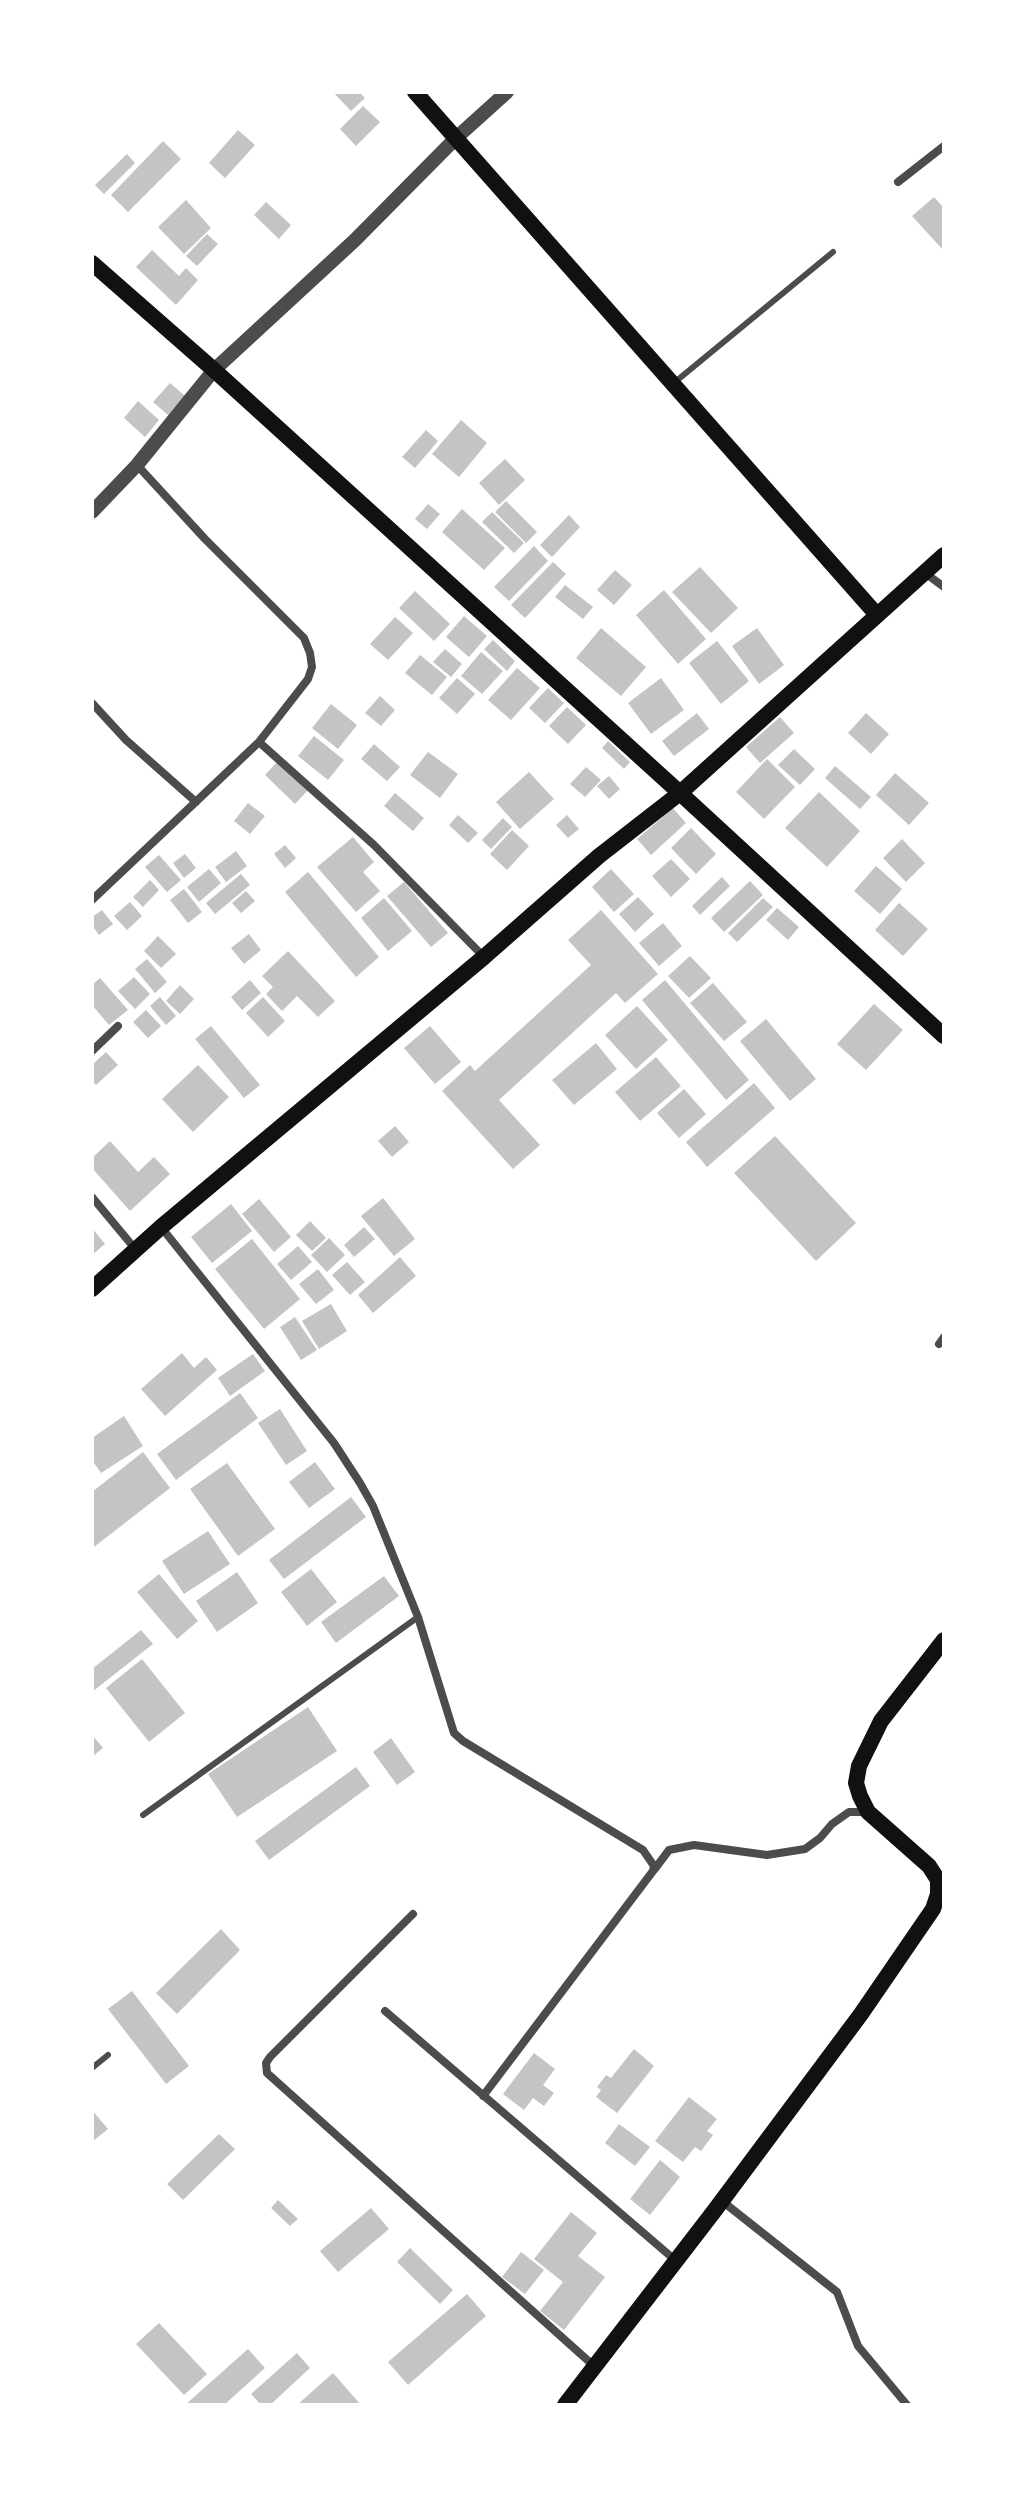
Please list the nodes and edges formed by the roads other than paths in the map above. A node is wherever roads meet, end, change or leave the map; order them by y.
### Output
1 (415, 92) edge
2 (507, 92) edge
3 (456, 138) junction
4 (944, 146) edge
5 (898, 182) dead end
6 (833, 252) dead end
7 (92, 263) edge
8 (214, 370) junction
9 (673, 385) junction
10 (141, 459) junction
11 (92, 512) edge
12 (944, 555) edge
13 (924, 573) junction
14 (944, 587) edge
15 (877, 615) junction
16 (92, 703) edge
17 (259, 742) junction
18 (680, 793) junction
19 (196, 802) junction
20 (92, 900) edge
21 (484, 957) junction
22 (118, 1026) dead end
23 (944, 1036) edge
24 (92, 1051) edge
25 (92, 1197) edge
26 (161, 1227) junction
27 (136, 1250) junction
28 (92, 1289) edge
29 (418, 1617) junction
30 (944, 1640) edge
31 (868, 1812) junction
32 (143, 1815) dead end
33 (653, 1871) junction
34 (941, 1882) edge
35 (413, 1914) dead end
36 (385, 2011) dead end
37 (108, 2055) dead end
38 (92, 2068) edge
39 (483, 2096) junction
40 (722, 2201) junction
41 (676, 2261) junction
42 (594, 2366) junction
43 (565, 2405) edge
44 (907, 2405) edge

1 - 3 main road
2 - 3 street
3 - 8 street
3 - 9 main road
4 - 5 street
6 - 9 lane
7 - 8 main road
8 - 10 street
8 - 18 main road
9 - 15 main road
10 - 11 street
10 - 17 street
12 - 13 main road
13 - 14 street
13 - 15 main road
15 - 18 main road
16 - 19 street
17 - 19 street
17 - 21 street
18 - 21 main road
18 - 23 main road
19 - 20 street
21 - 26 main road
22 - 24 street
25 - 27 street
26 - 27 main road
26 - 29 street
27 - 28 main road
29 - 32 lane
29 - 33 street
30 - 31 main road
31 - 33 street
31 - 34 main road
33 - 39 street
34 - 40 main road
35 - 42 street
36 - 39 street
37 - 38 lane
39 - 41 street
40 - 41 main road
40 - 44 street
41 - 42 main road
42 - 43 main road

